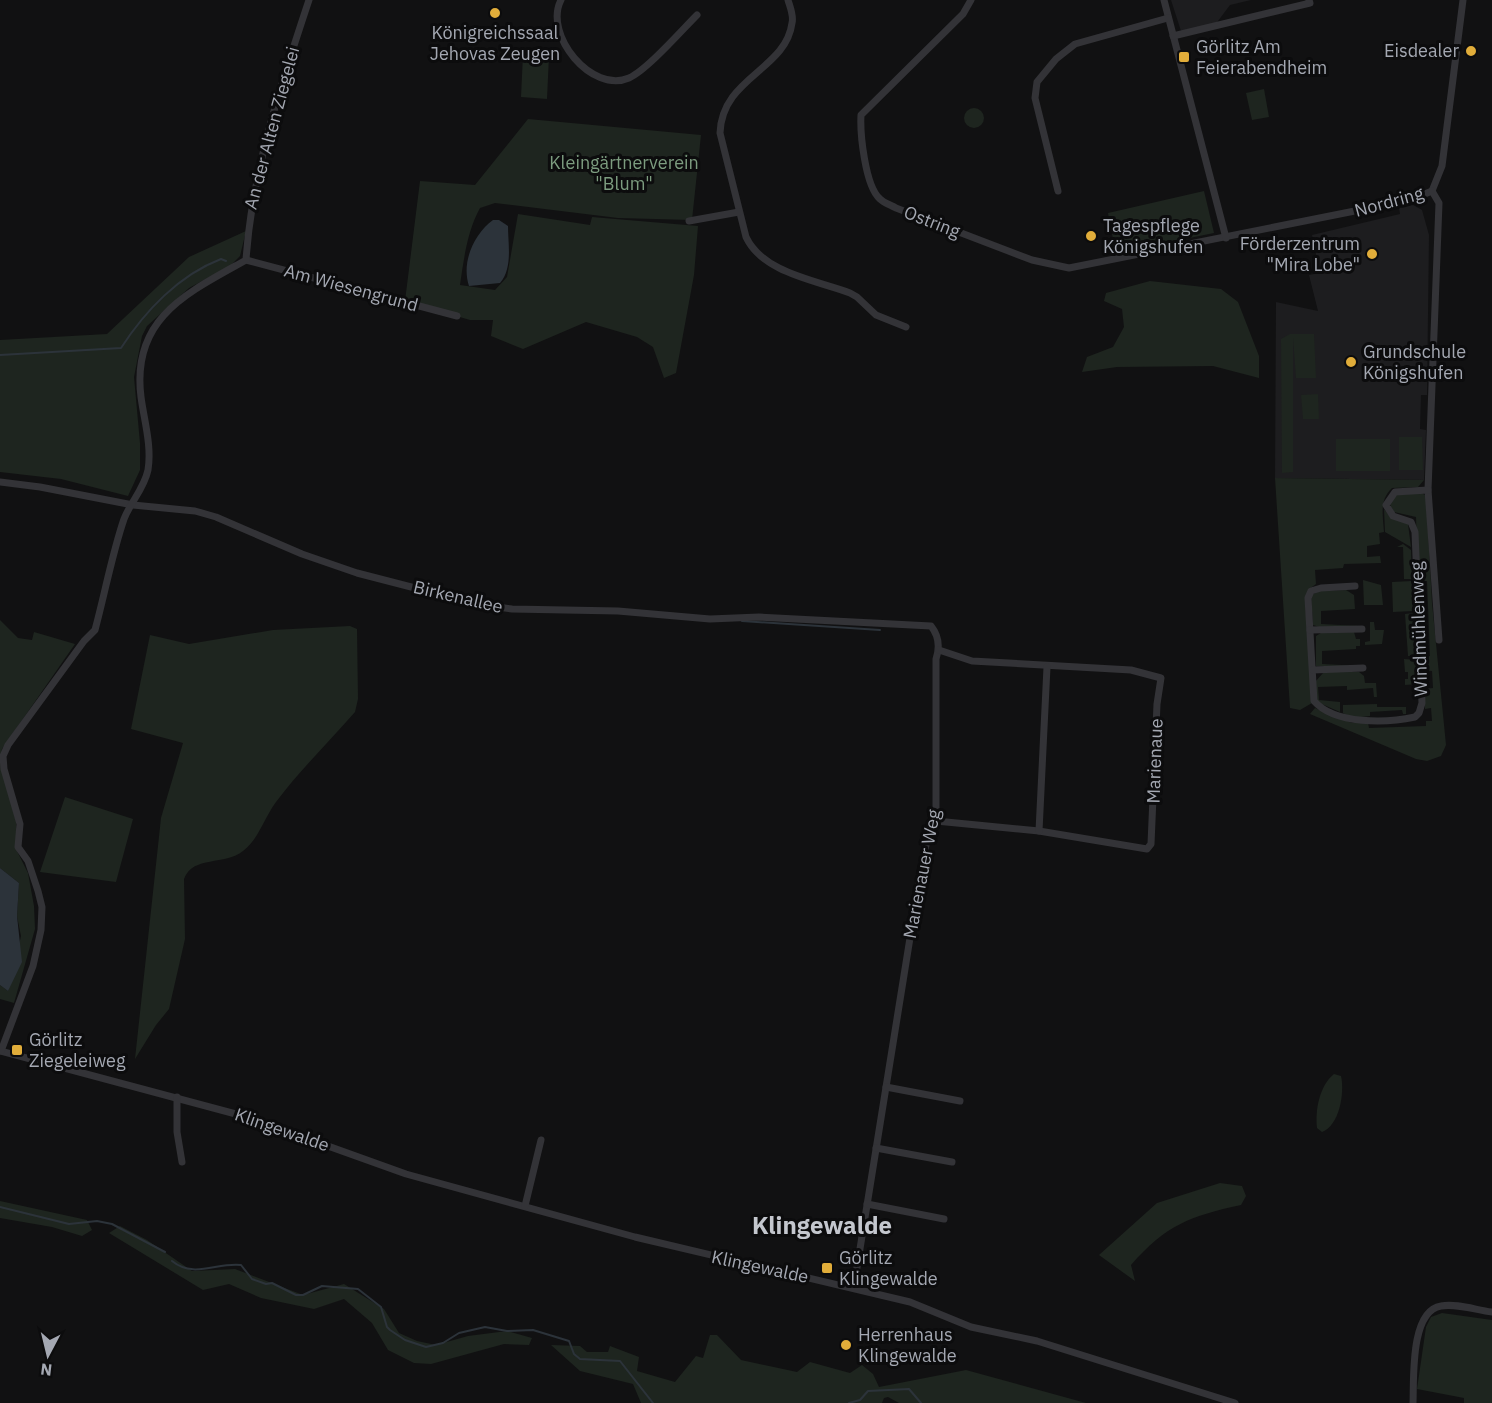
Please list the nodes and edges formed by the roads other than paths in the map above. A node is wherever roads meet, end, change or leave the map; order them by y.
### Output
1 (309, 0) edge
2 (561, 0) edge
3 (789, 0) edge
4 (971, 0) edge
5 (1164, 0) edge
6 (1309, 0) edge
7 (1463, 0) edge
8 (698, 15) dead end
9 (1168, 18) junction
10 (1173, 36) junction
11 (1058, 190) dead end
12 (1432, 191) junction
13 (739, 212) junction
14 (689, 221) dead end
15 (1226, 238) junction
16 (246, 260) junction
17 (457, 316) dead end
18 (906, 327) dead end
19 (0, 482) edge
20 (1428, 490) junction
21 (133, 505) junction
22 (1355, 586) dead end
23 (931, 626) joint
24 (1362, 629) dead end
25 (1310, 630) junction
26 (1439, 640) dead end
27 (939, 650) junction
28 (1047, 667) junction
29 (1364, 668) dead end
30 (1313, 670) junction
31 (936, 821) junction
32 (1039, 831) junction
33 (1, 1051) edge
34 (886, 1087) junction
35 (177, 1097) junction
36 (960, 1101) dead end
37 (541, 1140) dead end
38 (876, 1148) junction
39 (182, 1162) dead end
40 (952, 1162) dead end
41 (867, 1204) junction
42 (525, 1206) junction
43 (944, 1219) dead end
44 (854, 1286) junction
45 (1492, 1312) edge
46 (1235, 1403) edge
47 (1413, 1403) edge

1 - 16 street, An der Alten Ziegelei
2 - 8 street
3 - 13 street
4 - 15 street, Ostring
5 - 9 street
6 - 10 street
7 - 12 street, Nordring
9 - 10 street
9 - 11 street
10 - 15 street
12 - 15 street, Nordring
12 - 20 street, Windmühlenweg
13 - 14 street
13 - 18 street
16 - 17 street, Am Wiesengrund
16 - 21 street
19 - 21 street, Birkenallee
20 - 26 street, Windmühlenweg
20 - 30 street, Windmühlenweg
21 - 23 street, Birkenallee
21 - 33 street
22 - 25 street, Windmühlenweg
23 - 27 street, Marienauer Weg
24 - 25 street
25 - 30 street, Windmühlenweg
27 - 28 street, Marienaue
27 - 31 street, Marienauer Weg
28 - 32 street
28 - 32 street, Marienaue
29 - 30 street
31 - 32 street, Marienaue
31 - 34 street, Marienauer Weg
33 - 35 street, Klingewalde
34 - 36 street
34 - 38 street, Marienauer Weg
35 - 39 street
35 - 42 street, Klingewalde
37 - 42 street
38 - 40 street
38 - 41 street, Marienauer Weg
41 - 43 street
41 - 44 street, Marienauer Weg
42 - 44 street, Klingewalde
44 - 46 street, Klingewalde
45 - 47 street

